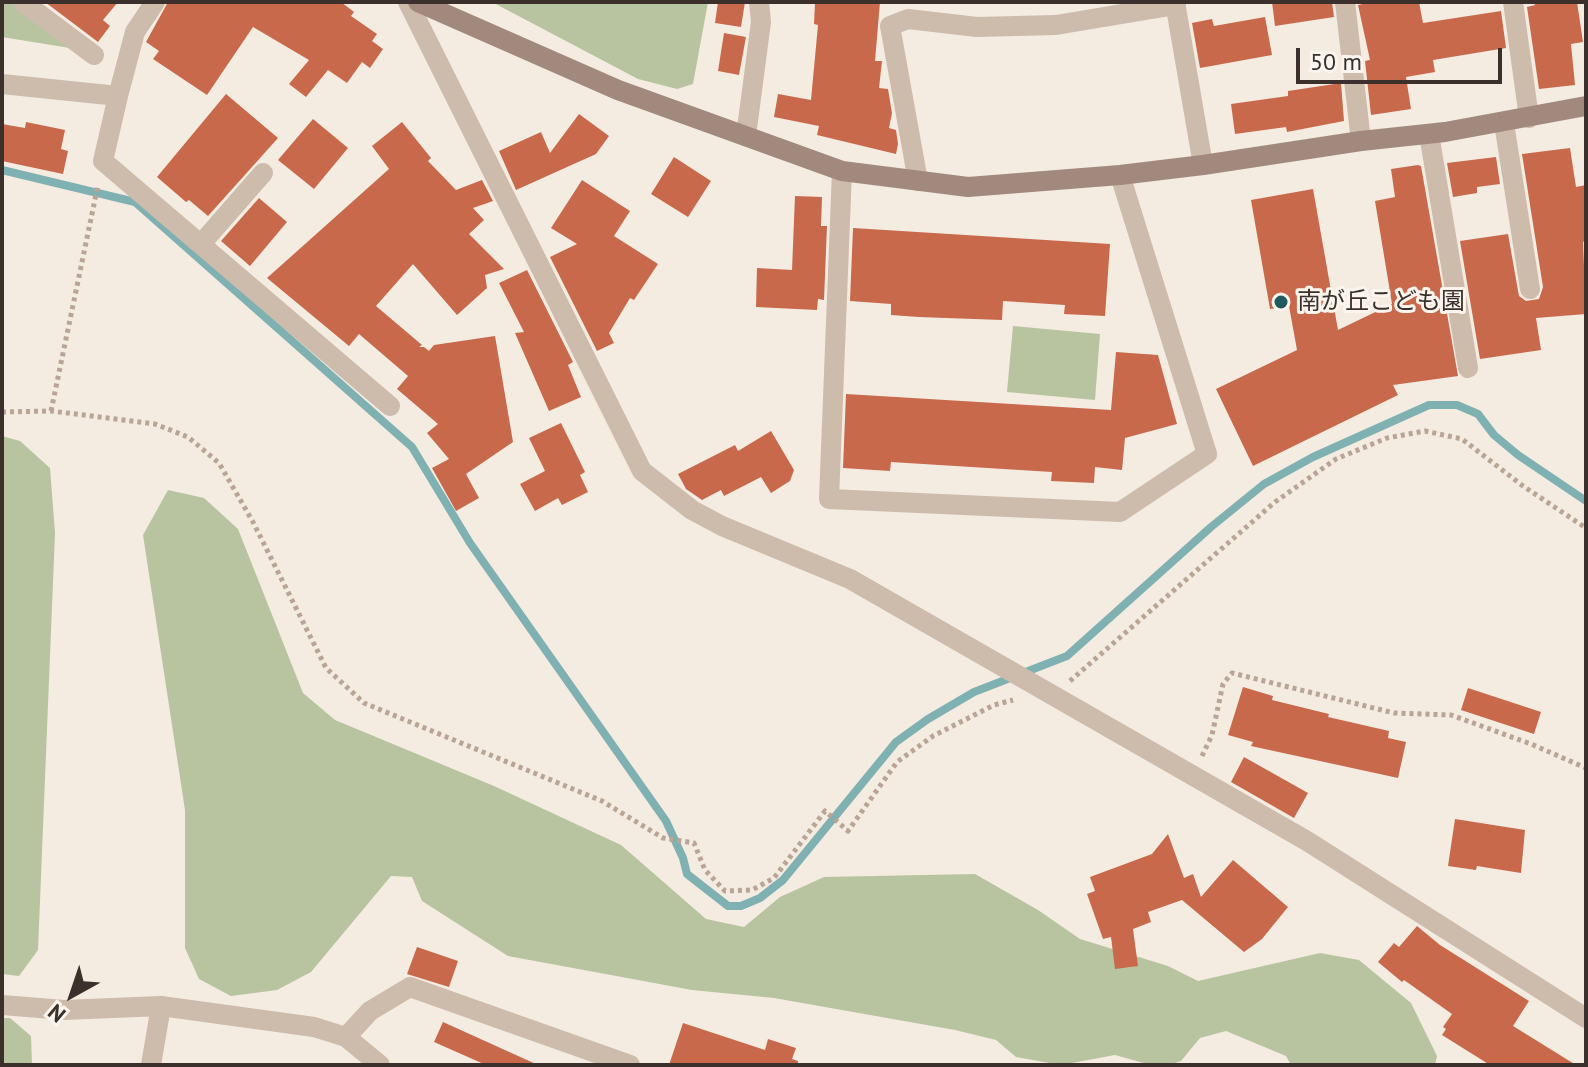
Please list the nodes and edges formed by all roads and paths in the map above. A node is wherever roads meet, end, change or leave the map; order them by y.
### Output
1 (23, 2) edge
2 (155, 2) edge
3 (408, 2) edge
4 (418, 2) edge
5 (759, 2) edge
6 (1345, 2) edge
7 (1513, 2) edge
8 (1176, 3) edge
9 (94, 55) dead end
10 (2, 84) edge
11 (118, 96) junction
12 (1586, 106) edge
13 (1529, 118) junction
14 (1504, 123) junction
15 (1429, 134) junction
16 (746, 136) junction
17 (1361, 141) junction
18 (1203, 165) junction
19 (842, 171) junction
20 (263, 173) dead end
21 (1120, 175) junction
22 (918, 181) junction
23 (98, 185) dead end
24 (201, 244) junction
25 (1530, 289) dead end
26 (1468, 368) dead end
27 (390, 406) dead end
28 (51, 411) junction
29 (2, 412) edge
30 (1586, 528) edge
31 (1050, 693) junction
32 (1586, 768) edge
33 (1193, 775) junction
34 (2, 1005) edge
35 (161, 1006) junction
36 (1586, 1018) edge
37 (346, 1037) junction
38 (151, 1065) edge
39 (380, 1065) edge
40 (630, 1065) edge

1 - 9 street
2 - 11 street
3 - 31 street
4 - 16 street
5 - 16 street
6 - 17 street
7 - 13 street
8 - 18 street
8 - 22 street
10 - 11 street
11 - 24 street
12 - 13 street
13 - 14 street
14 - 15 street
14 - 25 street
15 - 17 street
15 - 26 street
16 - 19 street
17 - 18 street
18 - 21 street
19 - 21 street
19 - 22 street
20 - 24 street
21 - 22 street
23 - 28 path
24 - 27 street
28 - 29 path
28 - 31 path
30 - 31 path
31 - 33 street
32 - 33 path
33 - 36 street
34 - 35 street
35 - 37 street
35 - 38 street
37 - 39 street
37 - 40 street

